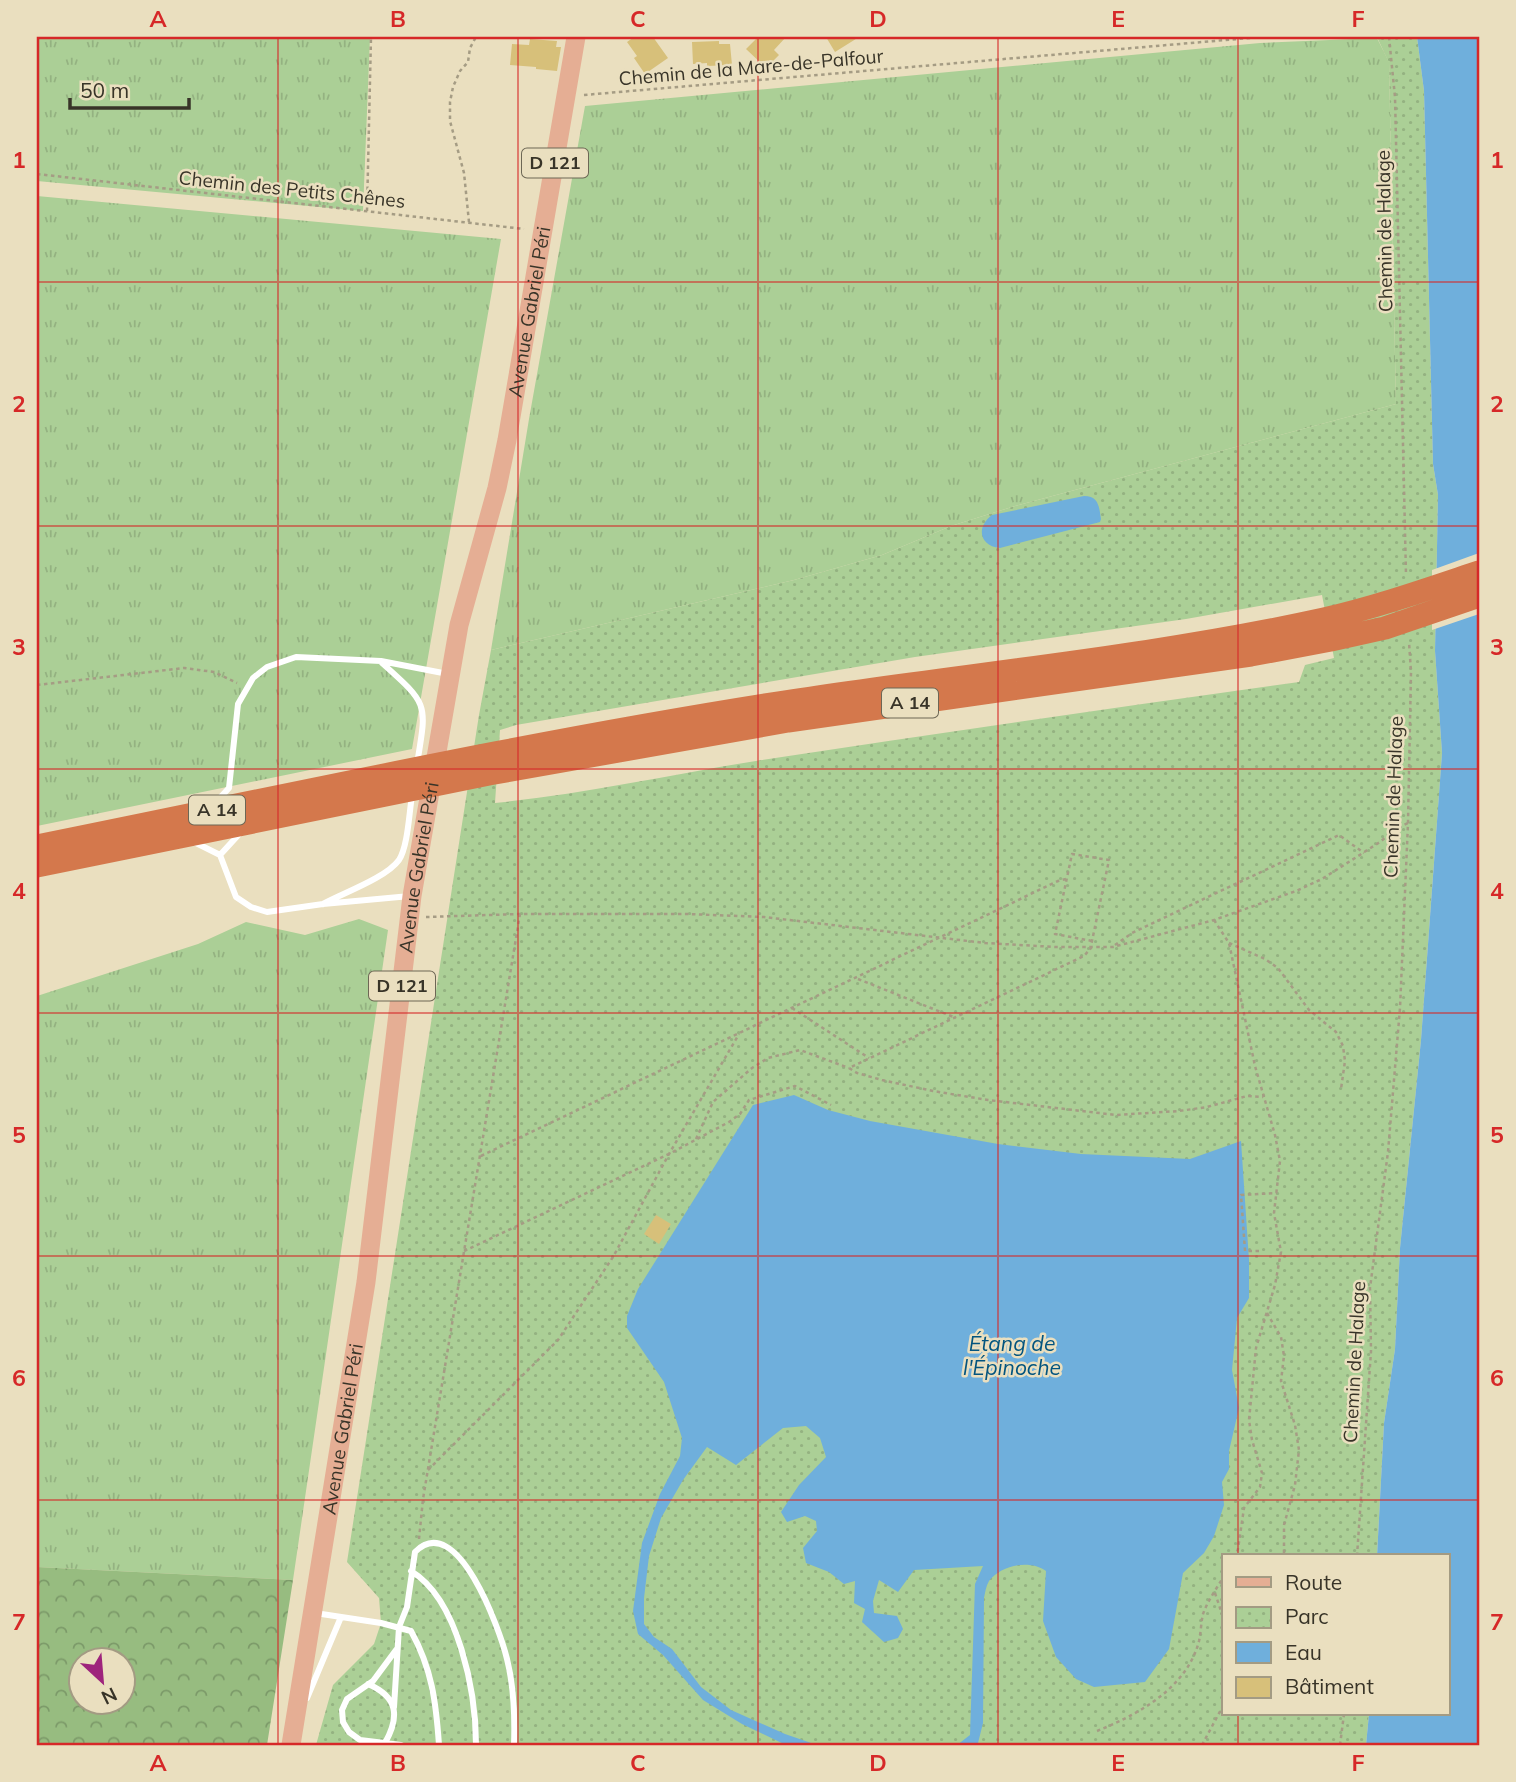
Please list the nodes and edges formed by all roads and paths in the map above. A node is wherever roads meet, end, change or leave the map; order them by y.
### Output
1 (371, 37) edge
2 (476, 37) edge
3 (576, 37) edge
4 (1261, 37) edge
5 (1389, 37) edge
6 (580, 95) dead end
7 (37, 174) edge
8 (367, 211) junction
9 (469, 222) junction
10 (543, 232) junction
11 (1479, 572) edge
12 (1406, 583) dead end
13 (1479, 596) edge
14 (1329, 629) junction
15 (1409, 634) dead end
16 (381, 662) junction
17 (450, 674) junction
18 (37, 685) edge
19 (247, 687) junction
20 (229, 788) junction
21 (250, 803) junction
22 (206, 812) junction
23 (1408, 823) junction
24 (182, 836) junction
25 (37, 846) edge
26 (1364, 853) junction
27 (220, 855) junction
28 (37, 866) edge
29 (1066, 879) junction
30 (412, 896) junction
31 (323, 904) junction
32 (520, 914) junction
33 (426, 917) dead end
34 (1214, 920) junction
35 (942, 937) junction
36 (1093, 942) junction
37 (1229, 943) junction
38 (1113, 947) junction
39 (1091, 948) junction
40 (857, 978) junction
41 (792, 1008) junction
42 (956, 1018) junction
43 (739, 1034) junction
44 (869, 1058) junction
45 (849, 1068) junction
46 (1341, 1089) dead end
47 (1263, 1097) junction
48 (831, 1105) dead end
49 (695, 1140) junction
50 (669, 1154) junction
51 (481, 1156) junction
52 (1277, 1193) junction
53 (464, 1251) junction
54 (1259, 1251) dead end
55 (1266, 1311) junction
56 (428, 1470) junction
57 (421, 1546) junction
58 (1235, 1554) edge
59 (1284, 1554) edge
60 (1357, 1554) edge
61 (411, 1571) junction
62 (1222, 1579) edge
63 (1215, 1591) junction
64 (313, 1613) junction
65 (1222, 1614) edge
66 (341, 1617) junction
67 (399, 1627) junction
68 (397, 1649) junction
69 (368, 1685) junction
70 (394, 1707) junction
71 (1222, 1708) edge
72 (1344, 1716) edge
73 (1097, 1731) dead end
74 (293, 1739) edge
75 (385, 1743) junction
76 (401, 1745) edge
77 (439, 1745) edge
78 (476, 1745) edge
79 (514, 1745) edge
80 (1202, 1745) edge
81 (1340, 1745) edge

1 - 8 path
2 - 9 path
3 - 10 main road, Avenue Gabriel Péri / D 121
4 - 6 path, Chemin de la Mare-de-Palfour
5 - 12 path, Chemin de Halage
7 - 8 path, Chemin des Petits Chênes
8 - 9 path, Chemin des Petits Chênes
9 - 10 path, Chemin des Petits Chênes
10 - 17 main road, Avenue Gabriel Péri / D 121
11 - 14 highway, A 14
13 - 14 highway, A 14
14 - 21 highway, A 14
15 - 23 path, Chemin de Halage
16 - 17 lane
16 - 19 lane
16 - 31 lane
17 - 30 main road, Avenue Gabriel Péri / D 121
18 - 19 path
19 - 20 lane
20 - 21 lane
20 - 22 lane
21 - 22 highway, A 14
21 - 24 highway, A 14
21 - 27 lane
22 - 25 highway, A 14
23 - 26 path
23 - 60 path, Chemin de Halage
24 - 27 lane
24 - 28 highway, A 14
26 - 34 path
26 - 38 path
27 - 31 lane
29 - 35 path
29 - 36 path
29 - 36 path
30 - 31 lane
30 - 64 main road, Avenue Gabriel Péri / D 121
32 - 33 path
32 - 35 path
32 - 51 path
34 - 37 path
34 - 38 path
35 - 39 path
35 - 40 path
36 - 39 path
37 - 46 path
37 - 47 path
38 - 39 path
39 - 42 path
40 - 41 path
40 - 42 path
41 - 43 path
41 - 44 path
42 - 44 path
43 - 50 path
43 - 51 path
44 - 45 path
45 - 47 path
45 - 49 path
47 - 52 path
48 - 49 path
49 - 50 path
50 - 53 path
50 - 56 path
51 - 53 path
52 - 54 path
52 - 55 path
53 - 56 path
55 - 58 path
55 - 59 path
56 - 57 path
57 - 61 lane
57 - 79 lane
61 - 67 lane
61 - 78 lane
62 - 63 path
63 - 65 path
63 - 73 path
64 - 66 lane
64 - 74 main road, Avenue Gabriel Péri / D 121
66 - 67 lane
66 - 74 lane
67 - 68 lane
67 - 77 lane
68 - 69 lane
68 - 70 lane
69 - 70 lane
69 - 75 lane
70 - 75 lane
71 - 80 path
72 - 81 path
75 - 76 lane

